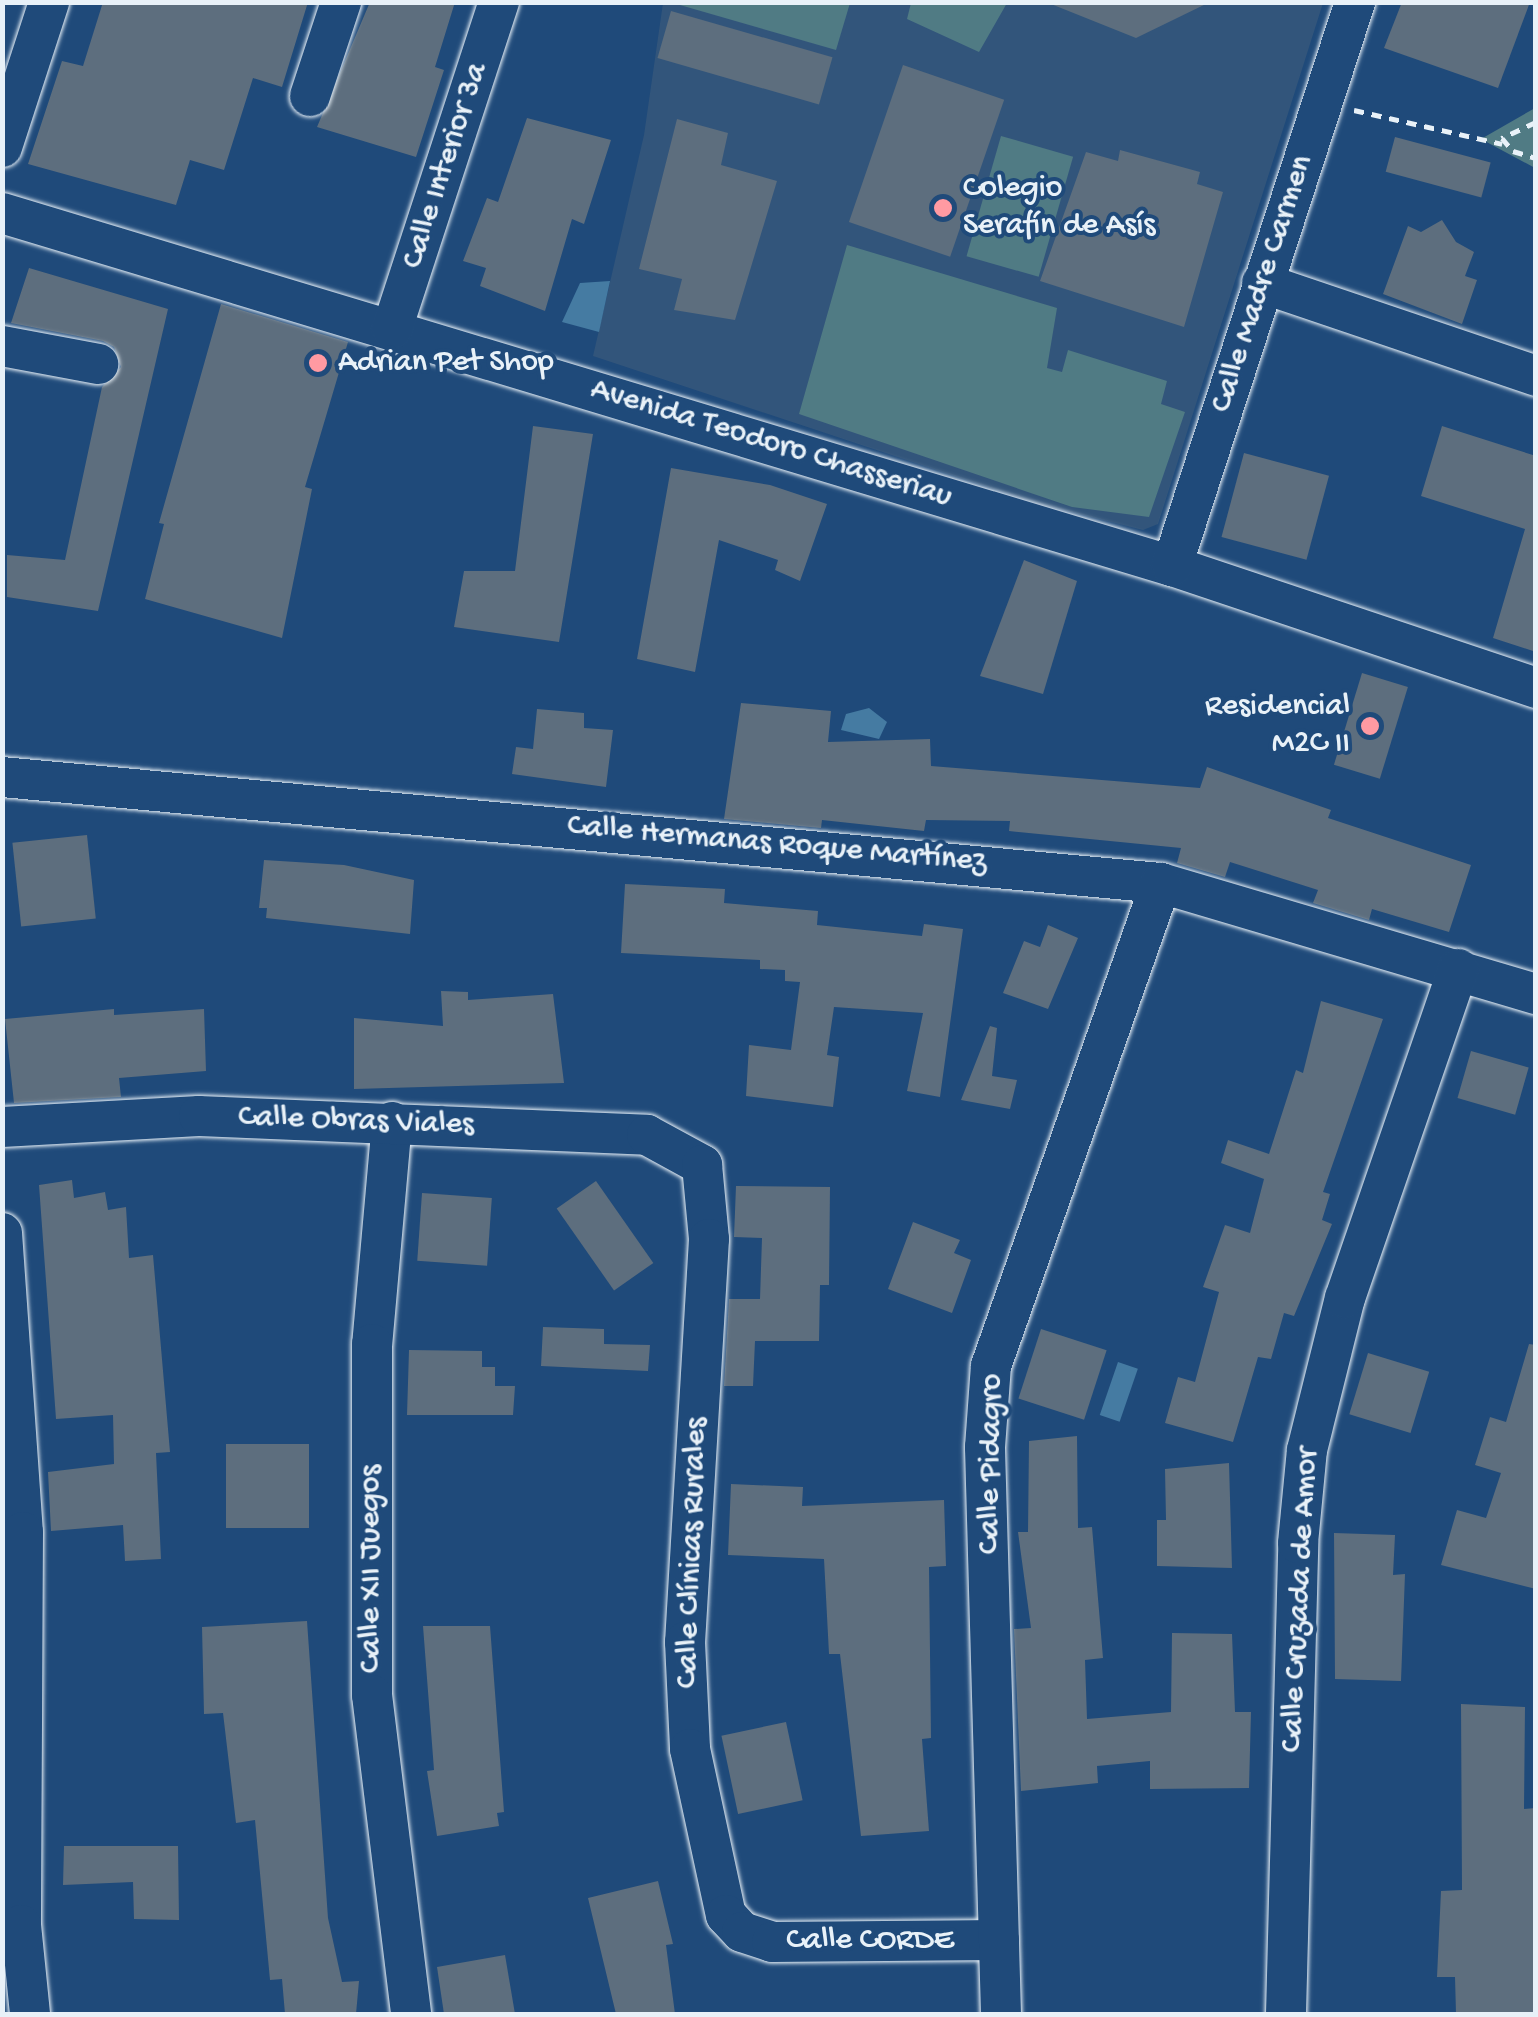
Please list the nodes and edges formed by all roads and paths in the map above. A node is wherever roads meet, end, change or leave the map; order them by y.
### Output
1 (49, 2) edge
2 (341, 2) edge
3 (499, 2) edge
4 (1354, 2) edge
5 (310, 96) dead end
6 (1322, 103) junction
7 (1536, 122) edge
8 (1502, 144) junction
9 (2, 147) edge
10 (1536, 158) edge
11 (2, 213) edge
12 (1262, 283) junction
13 (392, 329) junction
14 (2, 346) edge
15 (98, 364) dead end
16 (1536, 376) edge
17 (1172, 566) junction
18 (1536, 688) edge
19 (2, 777) edge
20 (1162, 883) junction
21 (1458, 970) junction
22 (1536, 994) edge
23 (392, 1122) junction
24 (2, 1127) edge
25 (702, 1165) joint
26 (2, 1232) edge
27 (742, 1932) joint
28 (999, 1940) junction
29 (30, 2014) edge
30 (411, 2014) edge
31 (1001, 2014) edge
32 (1286, 2014) edge

1 - 9 street
2 - 5 street
3 - 13 street, Calle Interior 3a
4 - 6 street, Calle Madre Carmen
6 - 8 path
6 - 12 street, Calle Madre Carmen
7 - 8 path
8 - 10 path
11 - 13 street, Avenida Teodoro Chasseriau
12 - 16 street
12 - 17 street, Calle Madre Carmen
13 - 17 street, Avenida Teodoro Chasseriau
14 - 15 street
17 - 18 street, Avenida Teodoro Chasseriau
19 - 20 street, Calle Hermanas Roque Martínez
20 - 21 street, Calle Hermanas Roque Martínez
20 - 28 street, Calle Pidagro
21 - 22 street, Calle Hermanas Roque Martínez
21 - 32 street, Calle Cruzada de Amor
23 - 24 street, Calle Obras Viales
23 - 25 street, Calle Obras Viales
23 - 30 street, Calle XII Juegos
25 - 27 street, Calle Clínicas Rurales
26 - 29 street
27 - 28 street, Calle CORDE
28 - 31 street, Calle Pidagro

